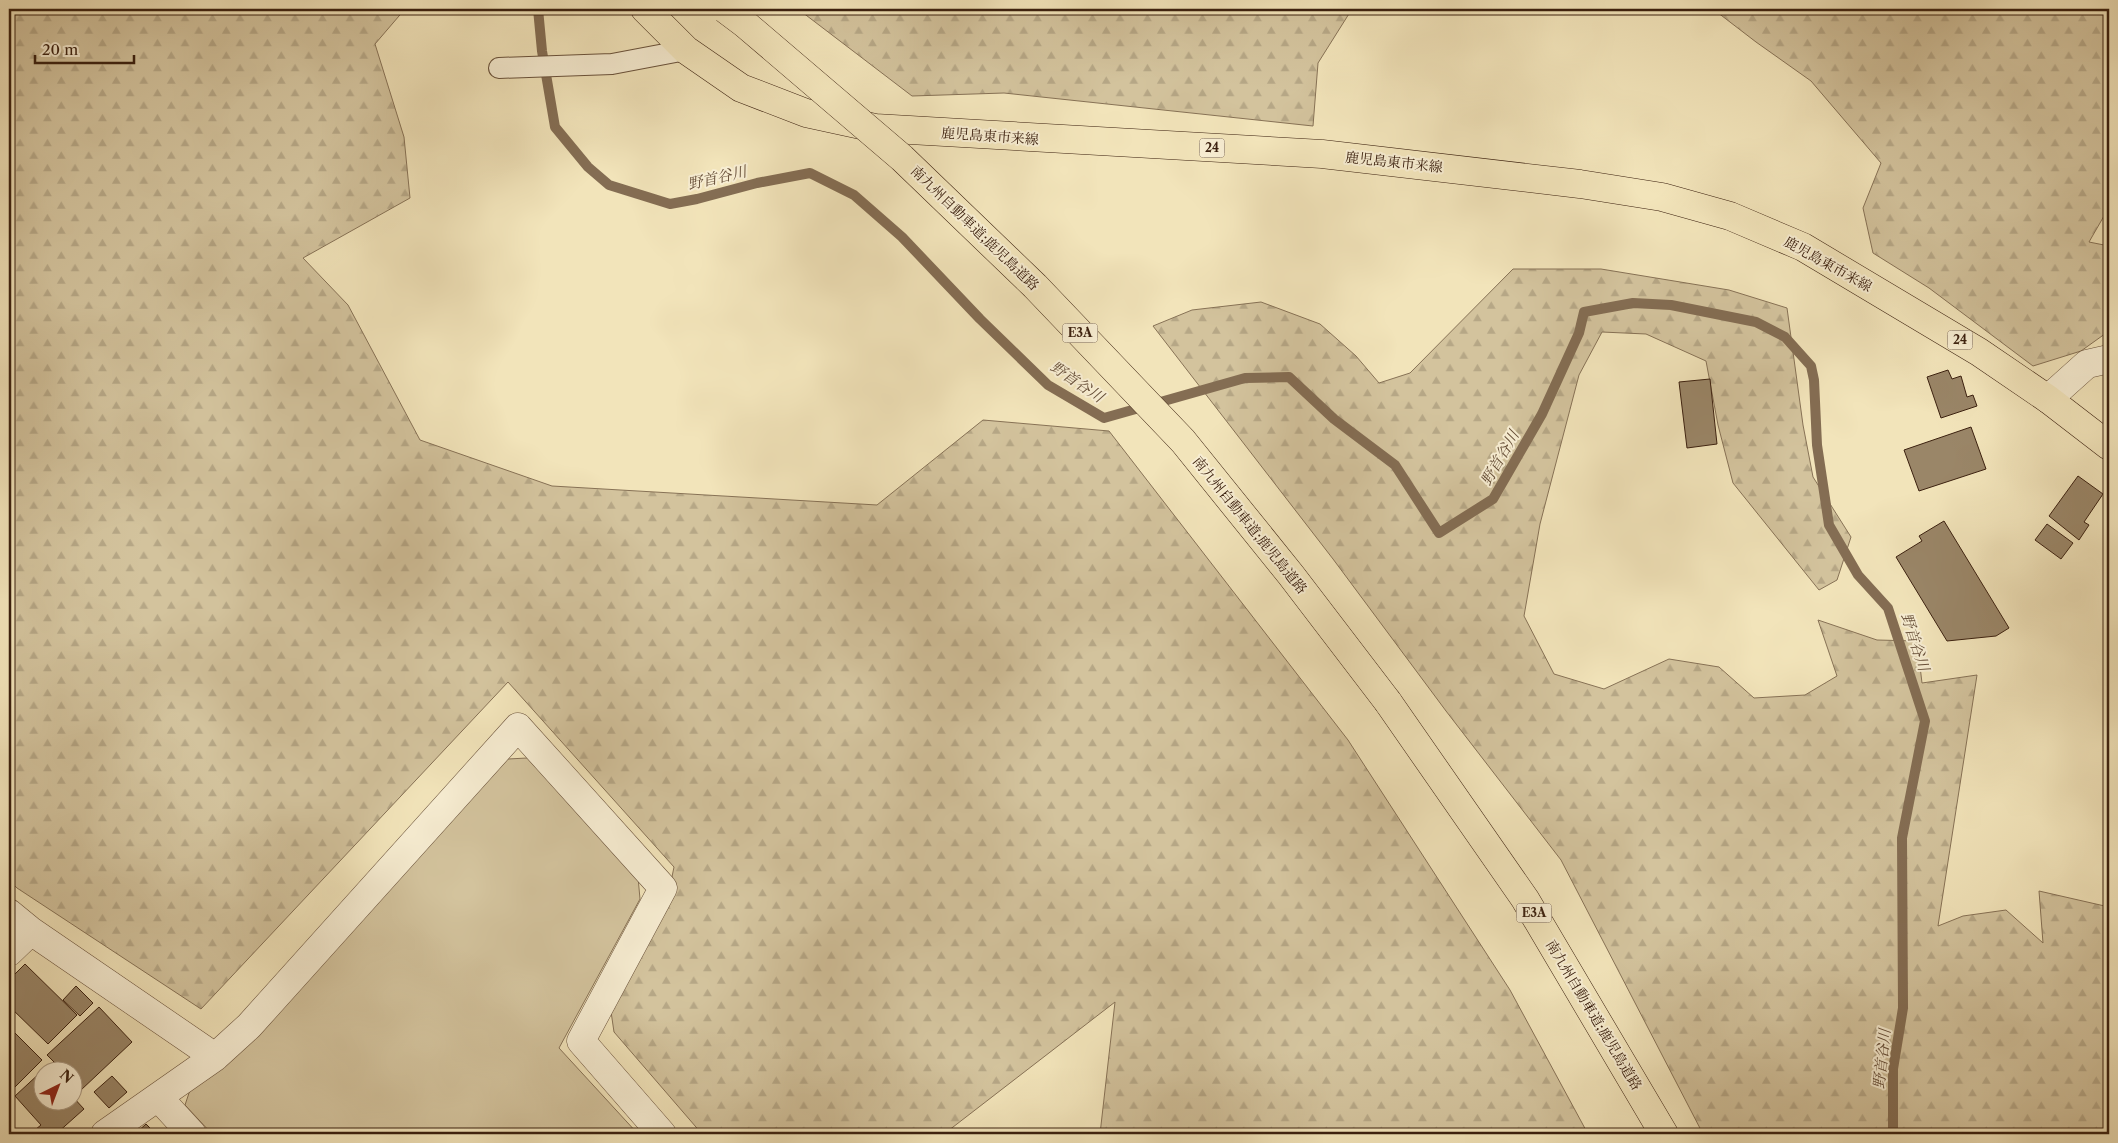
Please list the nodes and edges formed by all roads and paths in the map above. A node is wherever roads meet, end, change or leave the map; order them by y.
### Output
1 (645, 9) edge
2 (725, 9) edge
3 (686, 50) junction
4 (499, 68) dead end
5 (2109, 359) edge
6 (2048, 399) junction
7 (2109, 446) edge
8 (9, 913) edge
9 (31, 931) junction
10 (9, 952) edge
11 (215, 1056) junction
12 (158, 1097) junction
13 (105, 1134) edge
14 (192, 1134) edge
15 (662, 1134) edge
16 (1664, 1134) edge

1 - 3 main road, 鹿児島東市来線 / 24
2 - 16 main road, 南九州自動車道;鹿児島道路 / E3A, bridge
3 - 4 lane
3 - 6 main road, 鹿児島東市来線 / 24
5 - 6 street
6 - 7 main road, 鹿児島東市来線 / 24
8 - 9 street
9 - 10 street
9 - 11 street
11 - 12 street
11 - 15 street
12 - 13 street
12 - 14 street

